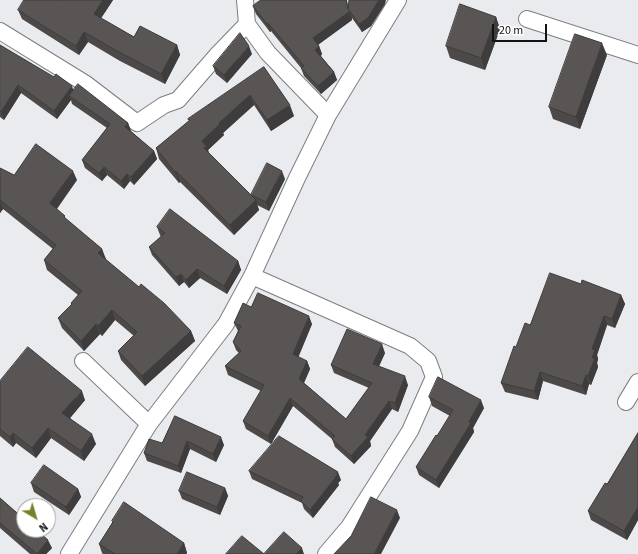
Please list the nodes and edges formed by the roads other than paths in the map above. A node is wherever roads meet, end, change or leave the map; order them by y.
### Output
1 (245, 0) edge
2 (398, 0) edge
3 (527, 19) dead end
4 (248, 24) junction
5 (0, 31) edge
6 (638, 55) edge
7 (328, 115) junction
8 (252, 276) junction
9 (83, 360) dead end
10 (638, 382) edge
11 (626, 402) dead end
12 (149, 424) junction
13 (69, 554) edge
14 (326, 554) edge

1 - 4 street
2 - 7 street
3 - 6 street
4 - 5 street
4 - 7 street
7 - 8 street
8 - 12 street
8 - 14 street
9 - 12 street
10 - 11 street
12 - 13 street

